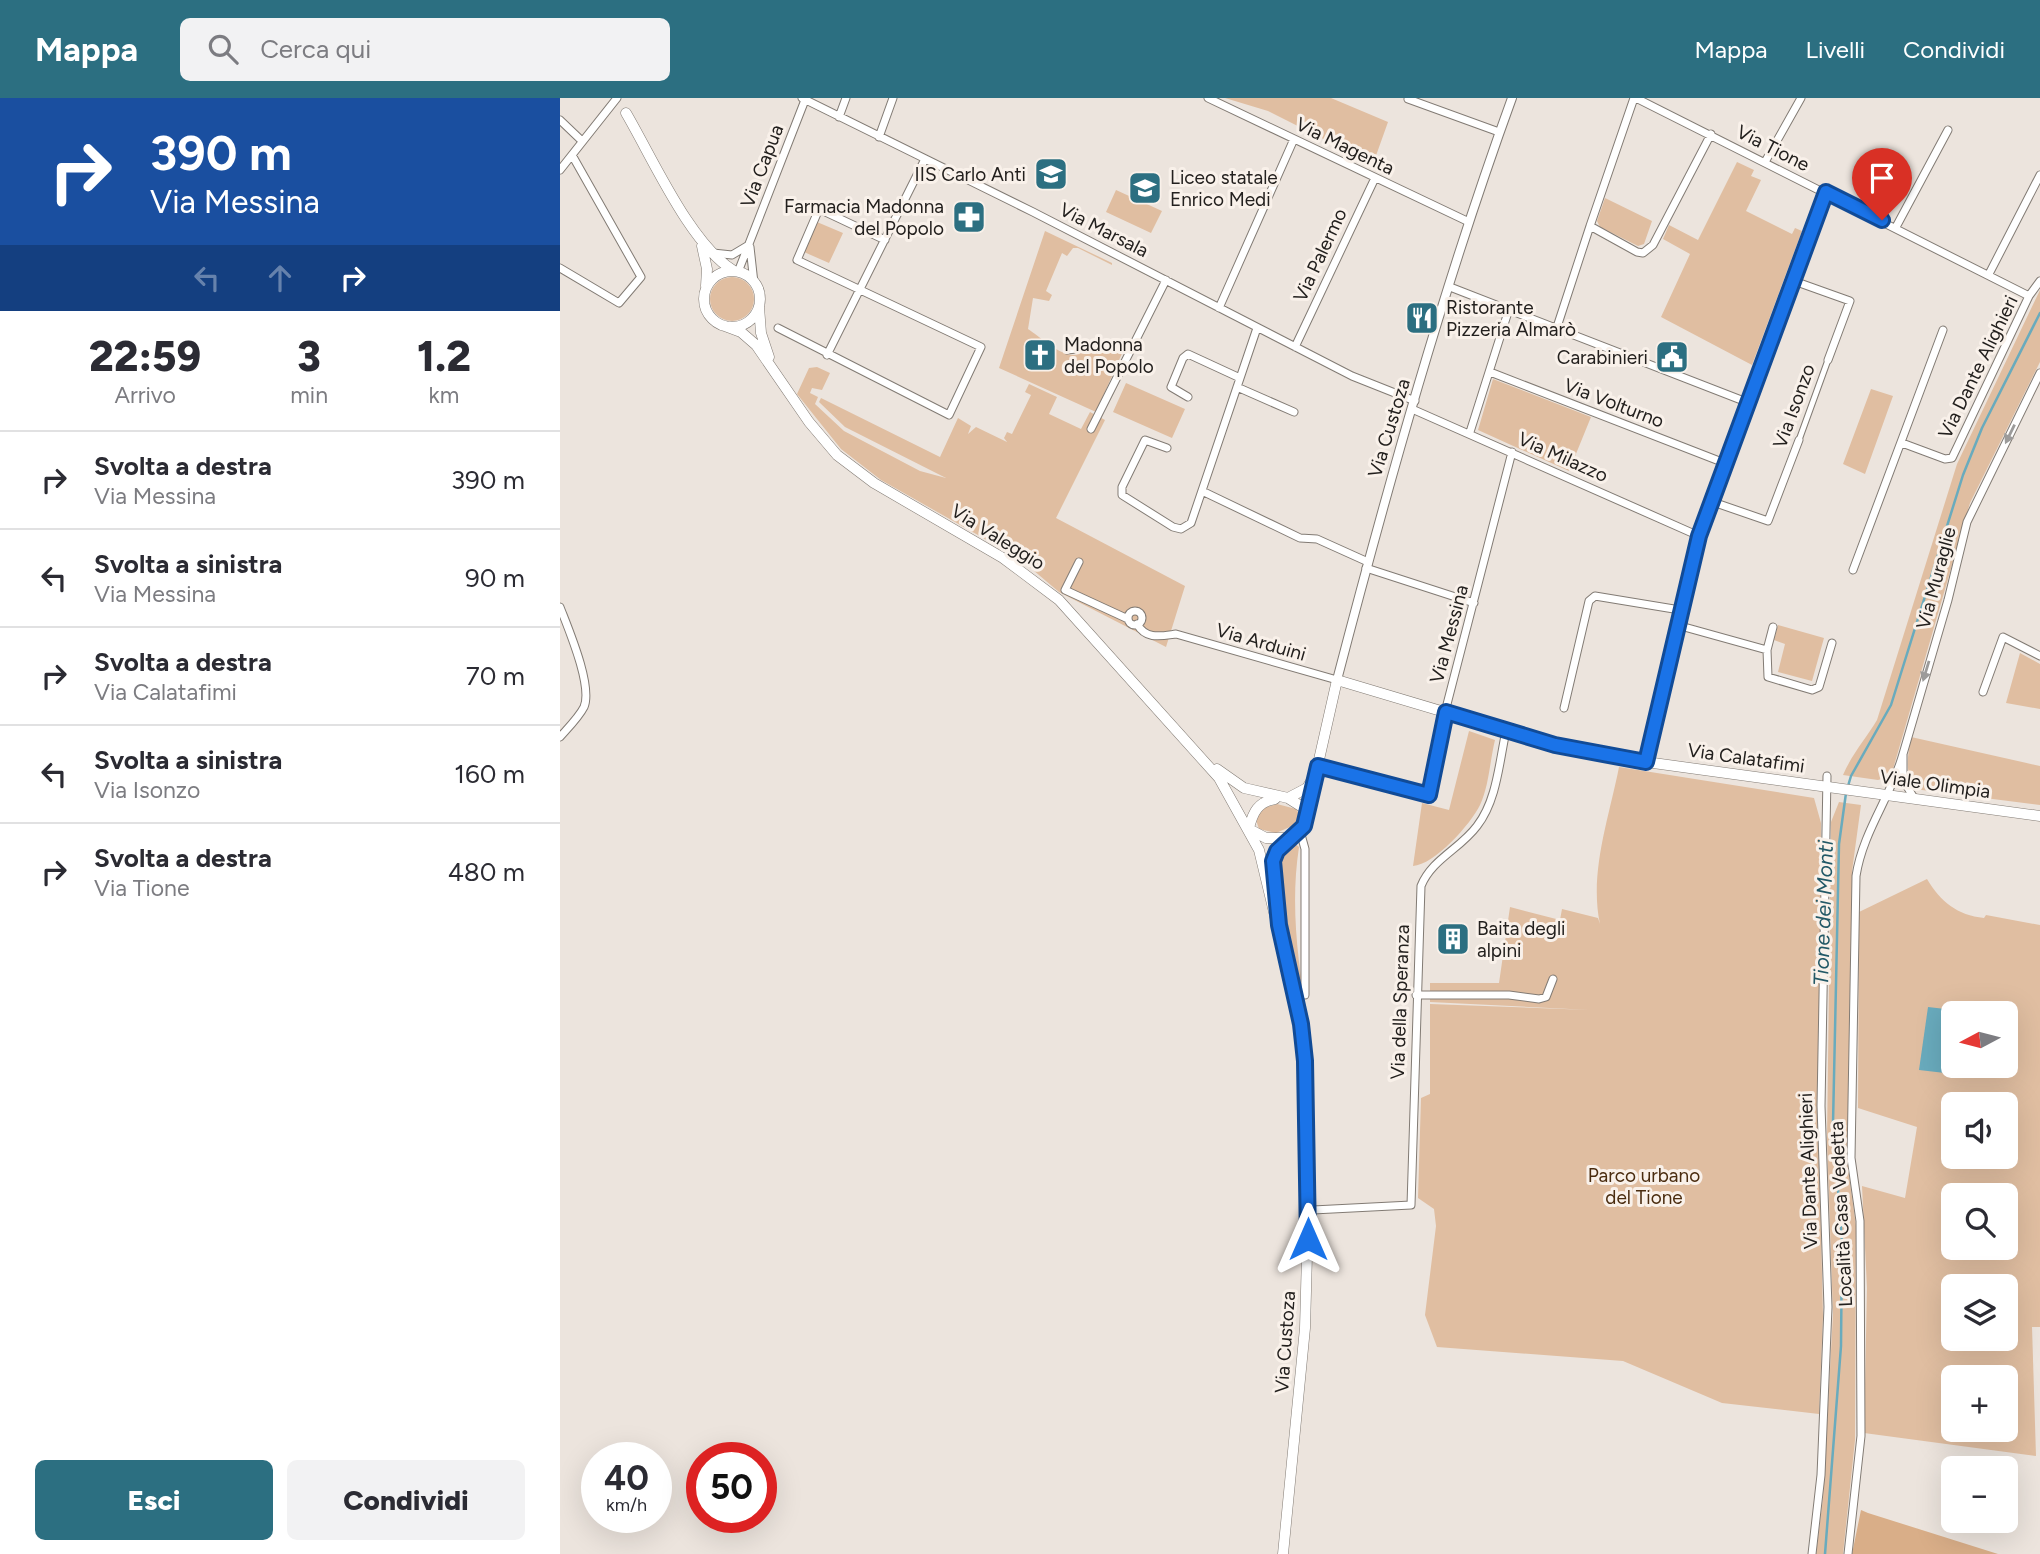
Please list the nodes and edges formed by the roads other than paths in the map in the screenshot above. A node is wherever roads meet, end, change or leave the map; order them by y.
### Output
1 (615, 98) edge
2 (846, 98) edge
3 (893, 98) edge
4 (1208, 98) edge
5 (1512, 98) edge
6 (1635, 98) edge
7 (1801, 98) edge
8 (803, 99) edge
9 (1408, 99) edge
10 (626, 113) dead end
11 (839, 117) junction
12 (560, 121) edge
13 (1948, 130) dead end
14 (1499, 132) junction
15 (1711, 134) junction
16 (879, 137) junction
17 (1294, 139) junction
18 (582, 141) junction
19 (572, 155) junction
20 (925, 159) junction
21 (1765, 162) junction
22 (560, 170) edge
23 (2040, 175) edge
24 (1375, 178) junction
25 (1826, 192) junction
26 (1469, 222) junction
27 (1590, 226) junction
28 (1896, 227) junction
29 (699, 239) junction
30 (885, 240) junction
31 (750, 243) junction
32 (709, 251) junction
33 (560, 268) edge
34 (736, 272) junction
35 (1989, 274) junction
36 (1166, 280) junction
37 (1794, 281) junction
38 (2040, 281) edge
39 (754, 283) junction
40 (1450, 287) junction
41 (705, 291) junction
42 (859, 291) junction
43 (2029, 296) junction
44 (760, 297) junction
45 (1219, 308) junction
46 (1509, 309) junction
47 (725, 326) junction
48 (1557, 327) junction
49 (778, 328) dead end
50 (1257, 328) junction
51 (1943, 330) dead end
52 (1136, 344) junction
53 (1295, 347) junction
54 (1067, 351) dead end
55 (827, 355) junction
56 (1828, 360) joint
57 (772, 367) junction
58 (1490, 372) junction
59 (2040, 373) edge
60 (1240, 378) junction
61 (1237, 387) junction
62 (1188, 397) dead end
63 (1749, 402) junction
64 (1413, 405) junction
65 (1294, 412) dead end
66 (1091, 429) dead end
67 (1469, 432) junction
68 (1798, 440) joint
69 (1902, 443) junction
70 (1167, 447) dead end
71 (1512, 452) junction
72 (1727, 464) junction
73 (1202, 491) junction
74 (1713, 502) junction
75 (1699, 536) junction
76 (1079, 562) dead end
77 (1367, 565) junction
78 (1853, 570) dead end
79 (1474, 603) junction
80 (560, 607) edge
81 (1680, 610) junction
82 (1128, 619) junction
83 (1137, 624) junction
84 (1677, 625) junction
85 (1773, 627) dead end
86 (1832, 643) dead end
87 (1767, 650) junction
88 (2040, 656) edge
89 (1337, 680) junction
90 (1983, 692) dead end
91 (1564, 708) dead end
92 (1446, 712) junction
93 (1506, 731) junction
94 (560, 737) edge
95 (1196, 750) junction
96 (1903, 754) junction
97 (1646, 762) junction
98 (1317, 769) junction
99 (1826, 782) junction
100 (1886, 795) junction
101 (1283, 798) junction
102 (1915, 799) junction
103 (1307, 810) junction
104 (2040, 816) edge
105 (1249, 828) junction
106 (1300, 831) junction
107 (1289, 838) junction
108 (1279, 925) junction
109 (1553, 979) dead end
110 (1305, 995) dead end
111 (1416, 995) junction
112 (1314, 1210) dead end
113 (1283, 1554) edge
114 (1812, 1554) edge
115 (1848, 1554) edge

1 - 18 street
2 - 11 street
3 - 16 street
4 - 17 street, Via Magenta
5 - 14 street, Via Custoza
6 - 15 street, Via Tione
6 - 27 street
7 - 21 street
8 - 11 street, Via Marsala
8 - 31 street, Via Capua
9 - 14 street
10 - 29 main road
11 - 16 street, Via Marsala
12 - 18 street
13 - 28 street
14 - 26 street, Via Custoza
15 - 21 street, Via Tione
15 - 27 street
16 - 20 street, Via Marsala
17 - 24 street, Via Magenta
17 - 45 street
18 - 19 street
19 - 22 street
19 - 33 street
20 - 30 street
20 - 36 street, Via Marsala
21 - 25 street, Via Tione
23 - 35 street
24 - 26 street, Via Magenta
24 - 53 street, Via Palermo
25 - 28 street, Via Tione
25 - 37 street
26 - 40 street, Via Custoza
27 - 48 street
28 - 35 street, Via Tione
29 - 32 main road
29 - 41 main road
30 - 42 street
30 - 42 street
31 - 32 street
31 - 34 street, Via Capua
31 - 39 street, Via Capua
32 - 34 main road
34 - 39 main road
34 - 41 main road
35 - 43 street, Via Tione
36 - 45 street, Via Marsala
36 - 52 street
37 - 56 street, Via Isonzo
37 - 63 street
38 - 43 street, Via Dante Alighieri
39 - 44 main road
40 - 46 street
40 - 64 street, Via Custoza
41 - 47 main road
42 - 55 street
42 - 55 street
43 - 69 street, Via Dante Alighieri
44 - 47 main road
44 - 57 main road, Via Valeggio
45 - 50 street, Via Marsala
46 - 48 street
46 - 58 street
47 - 57 main road, Via Valeggio
48 - 63 street
49 - 55 street
50 - 53 street, Via Marsala
50 - 60 street
51 - 69 street, Via Dante Alighieri
52 - 54 street
52 - 66 street
53 - 64 street, Via Marsala
56 - 68 street, Via Isonzo
57 - 95 main road, Via Valeggio
58 - 67 street
58 - 72 street, Via Volturno
59 -> 96 street, Via Muraglie
60 - 61 street
60 - 62 street
61 - 65 street
61 - 73 street
63 - 72 street
64 - 67 street, Via Milazzo
64 - 77 street, Via Custoza
67 - 71 street, Via Milazzo
68 - 74 street, Via Isonzo
69 - 78 street, Via Dante Alighieri
70 - 73 street
71 - 75 street, Via Milazzo
71 - 79 street, Via Messina
72 - 74 street
73 - 77 street
74 - 75 street
75 - 81 street
76 - 82 street
77 - 79 street
77 - 89 street, Via Custoza
79 - 92 street, Via Messina
80 - 94 street
81 - 84 street
81 - 91 street
82 - 83 street
82 - 83 street
83 - 89 street, Via Arduini
84 - 87 street
84 - 97 street
85 - 87 street
86 - 87 street
88 - 90 street
89 - 92 main road, Via Calatafimi
89 - 98 main road, Via Custoza
92 - 93 main road, Via Calatafimi
92 - 98 street, Via Messina
93 - 97 main road, Via Calatafimi
93 - 111 street, Via della Speranza
95 - 101 main road
95 - 105 main road, Via Custoza
96 - 100 street, Località Casa Vedetta
96 - 102 street, Via Muraglie
97 - 99 main road, Via Calatafimi
98 - 101 main road
98 - 103 main road, Via Custoza
99 - 100 main road, Viale Olimpia
99 - 114 street, Via Dante Alighieri
100 - 102 main road, Viale Olimpia
100 - 115 street, Località Casa Vedetta
101 - 103 main road
101 - 105 main road
102 - 104 main road, Viale Olimpia
103 - 106 main road, Via Custoza
105 - 107 main road
105 - 108 main road, Via Custoza
106 - 107 main road, Via Custoza
106 - 110 street, Via Custoza
107 - 108 main road, Via Custoza
108 - 113 main road, Via Custoza
109 - 111 street
111 - 112 street, Via della Speranza

